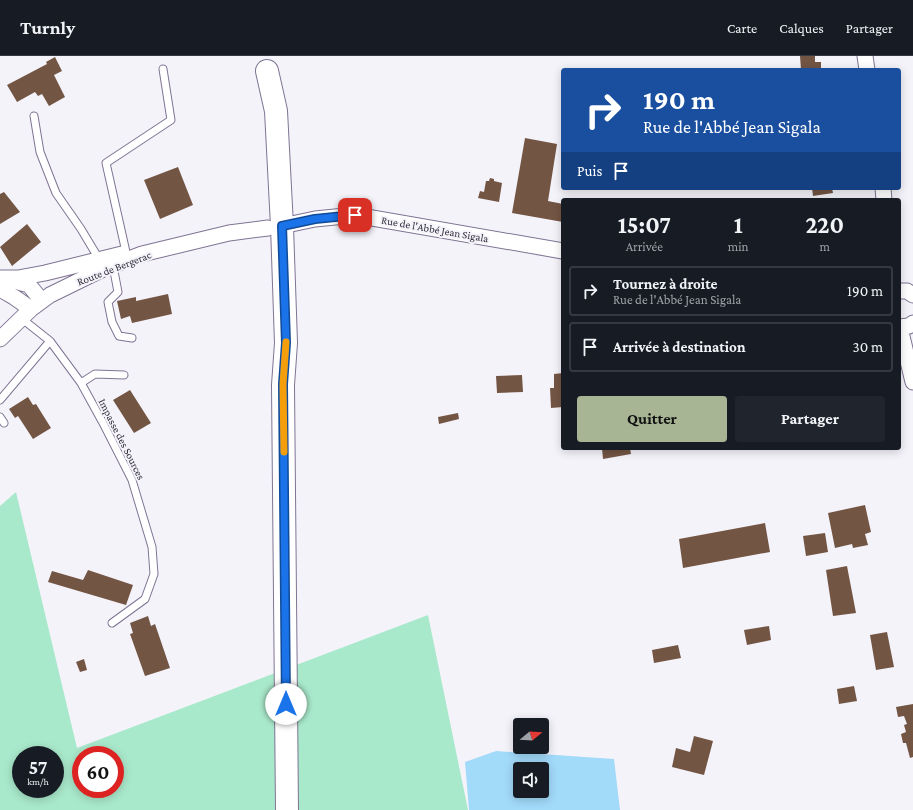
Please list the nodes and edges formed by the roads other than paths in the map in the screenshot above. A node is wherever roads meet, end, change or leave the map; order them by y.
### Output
1 (866, 56) edge
2 (267, 64) edge
3 (867, 68) edge
4 (164, 69) dead end
5 (34, 116) dead end
6 (275, 227) junction
7 (561, 251) edge
8 (126, 252) junction
9 (142, 254) junction
10 (99, 259) junction
11 (113, 266) junction
12 (1, 282) edge
13 (901, 290) edge
14 (913, 295) edge
15 (31, 309) junction
16 (904, 326) edge
17 (132, 338) dead end
18 (0, 339) edge
19 (50, 341) junction
20 (124, 375) dead end
21 (913, 382) edge
22 (81, 383) junction
23 (0, 400) edge
24 (112, 623) dead end
25 (287, 810) edge

1 - 3 street
2 - 6 main road
4 - 8 lane
5 - 10 lane
6 - 7 street, Rue de l'Abbé Jean Sigala
6 - 9 street, Route de Bergerac
6 - 25 main road
8 - 9 street
8 - 10 street
9 - 11 street, Route de Bergerac
10 - 12 street
11 - 15 street, Route de Bergerac
11 - 17 lane
12 - 15 street
13 - 14 street
15 - 18 street, Route de Bergerac
15 - 19 lane, Impasse des Sources
16 - 21 street
19 - 22 lane, Impasse des Sources
19 - 23 lane
20 - 22 lane
22 - 24 lane, Impasse des Sources

